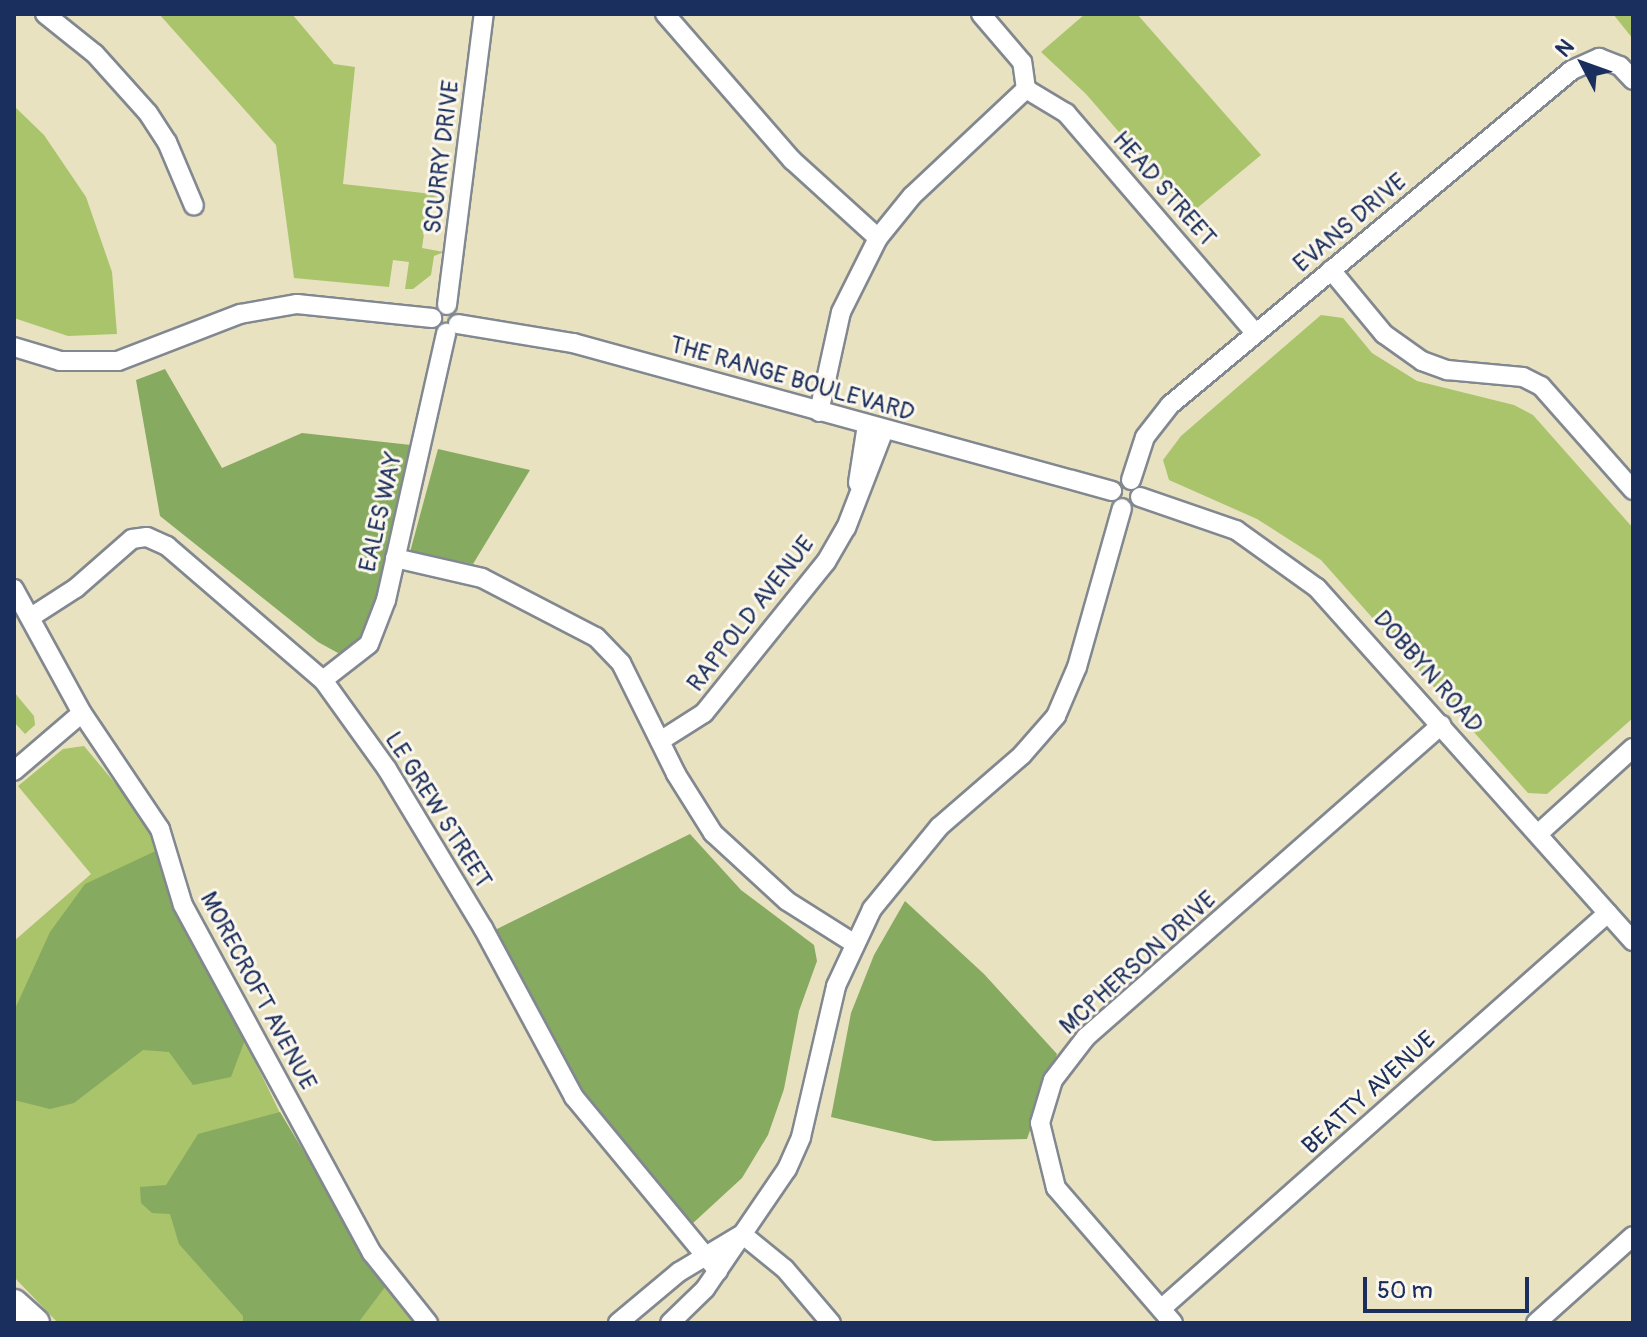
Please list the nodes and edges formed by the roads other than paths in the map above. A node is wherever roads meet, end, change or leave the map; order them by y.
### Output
1 (45, 14) edge
2 (484, 14) edge
3 (665, 14) edge
4 (981, 14) edge
5 (1633, 80) edge
6 (1026, 89) junction
7 (194, 206) dead end
8 (882, 232) junction
9 (1331, 270) junction
10 (447, 305) junction
11 (432, 318) junction
12 (452, 328) junction
13 (1255, 333) junction
14 (14, 347) edge
15 (812, 410) junction
16 (876, 427) junction
17 (1136, 488) junction
18 (1633, 490) edge
19 (1112, 491) junction
20 (1122, 508) junction
21 (395, 558) junction
22 (14, 589) edge
23 (31, 617) junction
24 (323, 680) junction
25 (82, 713) junction
26 (1441, 725) junction
27 (660, 741) junction
28 (1633, 748) edge
29 (14, 771) edge
30 (1538, 834) junction
31 (1608, 913) junction
32 (1633, 941) edge
33 (855, 944) junction
34 (742, 1234) junction
35 (1633, 1236) edge
36 (704, 1255) junction
37 (718, 1271) junction
38 (14, 1304) edge
39 (14, 1314) edge
40 (1167, 1316) edge
41 (22, 1323) edge
42 (35, 1323) edge
43 (428, 1323) edge
44 (618, 1323) edge
45 (670, 1323) edge
46 (831, 1323) edge
47 (1536, 1323) edge

1 - 7 street
2 - 10 street, SCURRY DRIVE
3 - 8 street
4 - 6 street
5 - 9 street, EVANS DRIVE
6 - 8 street
6 - 13 street, HEAD STREET
8 - 15 street
9 - 13 street, EVANS DRIVE
9 - 18 street
10 - 11 street
10 - 12 street
11 - 12 street
11 - 14 street
12 - 15 street, THE RANGE BOULEVARD
12 - 21 street, EALES WAY
13 - 17 street, EVANS DRIVE
15 - 16 street, THE RANGE BOULEVARD
16 - 19 street, THE RANGE BOULEVARD
16 - 27 street, RAPPOLD AVENUE
17 - 19 street
17 - 20 street
17 - 26 street, DOBBYN ROAD
19 - 20 street
20 - 33 street
21 - 24 street, EALES WAY
21 - 27 street
22 - 23 street, MORECROFT AVENUE
23 - 24 street, LE GREW STREET
23 - 25 street, MORECROFT AVENUE
24 - 36 street, LE GREW STREET
25 - 29 street
25 - 43 street, MORECROFT AVENUE
26 - 30 street, DOBBYN ROAD
26 - 40 street, MCPHERSON DRIVE
27 - 33 street
28 - 30 street
30 - 31 street, DOBBYN ROAD
31 - 32 street, DOBBYN ROAD
31 - 40 street, BEATTY AVENUE
33 - 34 street
34 - 36 street
34 - 37 street
34 - 46 street
35 - 47 street
36 - 37 street, LE GREW STREET
36 - 44 street
37 - 45 street
38 - 42 main road
39 - 41 main road

